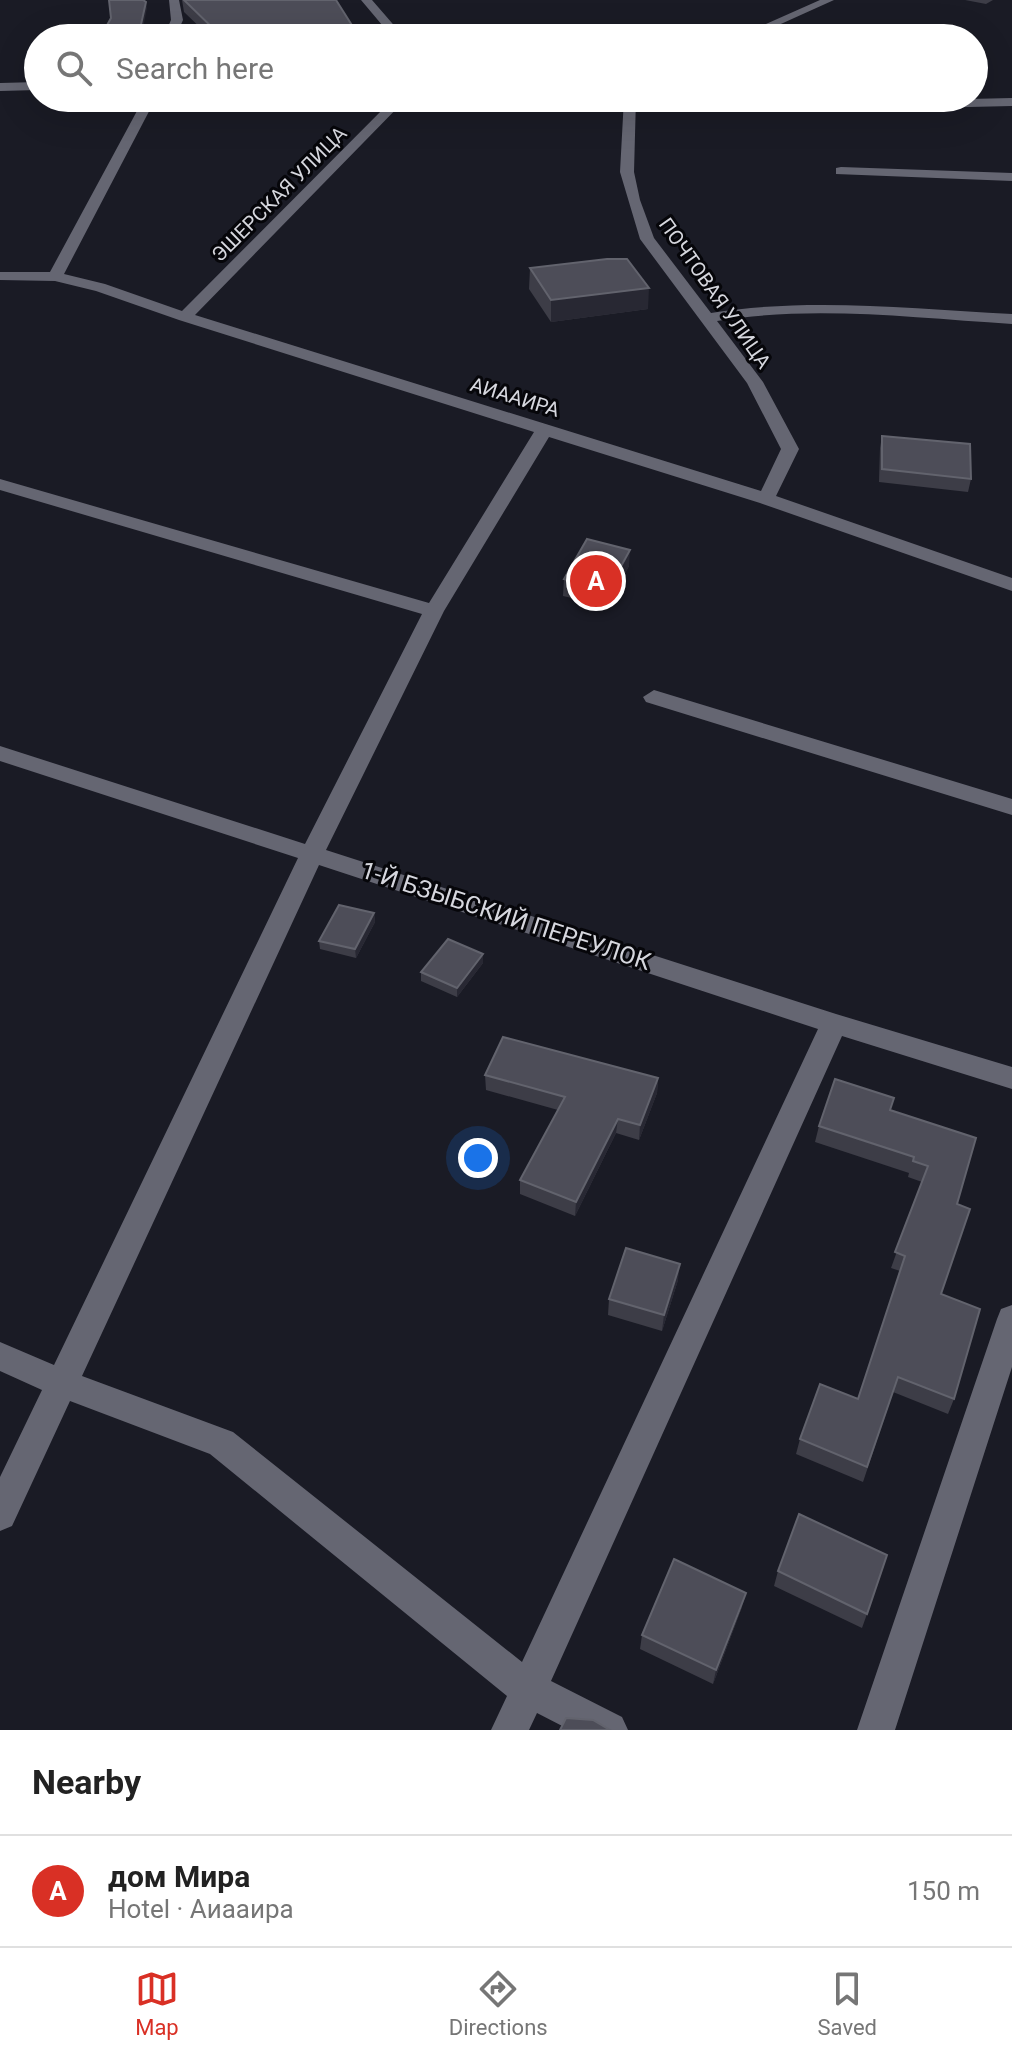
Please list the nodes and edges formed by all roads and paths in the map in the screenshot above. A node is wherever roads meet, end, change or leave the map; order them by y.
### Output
1 (174, 0) edge
2 (366, 0) edge
3 (829, 0) edge
4 (175, 24) edge
5 (387, 24) edge
6 (773, 24) edge
7 (24, 86) edge
8 (0, 87) edge
9 (1012, 102) edge
10 (988, 103) edge
11 (143, 112) edge
12 (387, 112) edge
13 (629, 112) edge
14 (841, 171) dead end
15 (1012, 177) edge
16 (0, 276) edge
17 (55, 277) junction
18 (185, 317) junction
19 (706, 318) junction
20 (1012, 319) edge
21 (545, 429) junction
22 (0, 484) edge
23 (766, 499) junction
24 (1012, 585) edge
25 (434, 611) junction
26 (654, 697) dead end
27 (0, 753) edge
28 (1012, 807) edge
29 (313, 852) junction
30 (834, 1024) junction
31 (1012, 1078) edge
32 (1012, 1319) edge
33 (0, 1356) edge
34 (60, 1383) junction
35 (0, 1514) edge
36 (527, 1689) junction
37 (510, 1730) edge
38 (609, 1730) edge
39 (876, 1730) edge

1 - 4 street
2 - 5 street
3 - 6 street
7 - 8 street
9 - 10 street
11 - 17 street
12 - 18 street, ЭШЕРСКАЯ УЛИЦА
13 - 19 street, ПОЧТОВАЯ УЛИЦА
14 - 15 street
16 - 17 street, АИААИРА
17 - 18 street, АИААИРА
18 - 21 street, АИААИРА
19 - 20 street
19 - 23 street, ПОЧТОВАЯ УЛИЦА
21 - 23 street, АИААИРА
21 - 25 street
22 - 25 street
23 - 24 street, АИААИРА
25 - 29 street
26 - 28 street
27 - 29 street, 1-Й БЗЫБСКИЙ ПЕРЕУЛОК
29 - 30 street, 1-Й БЗЫБСКИЙ ПЕРЕУЛОК
29 - 34 street
30 - 31 street, 1-Й БЗЫБСКИЙ ПЕРЕУЛОК
30 - 36 street
32 - 39 street
33 - 34 street
34 - 35 street
34 - 36 street
36 - 37 street
36 - 38 street

